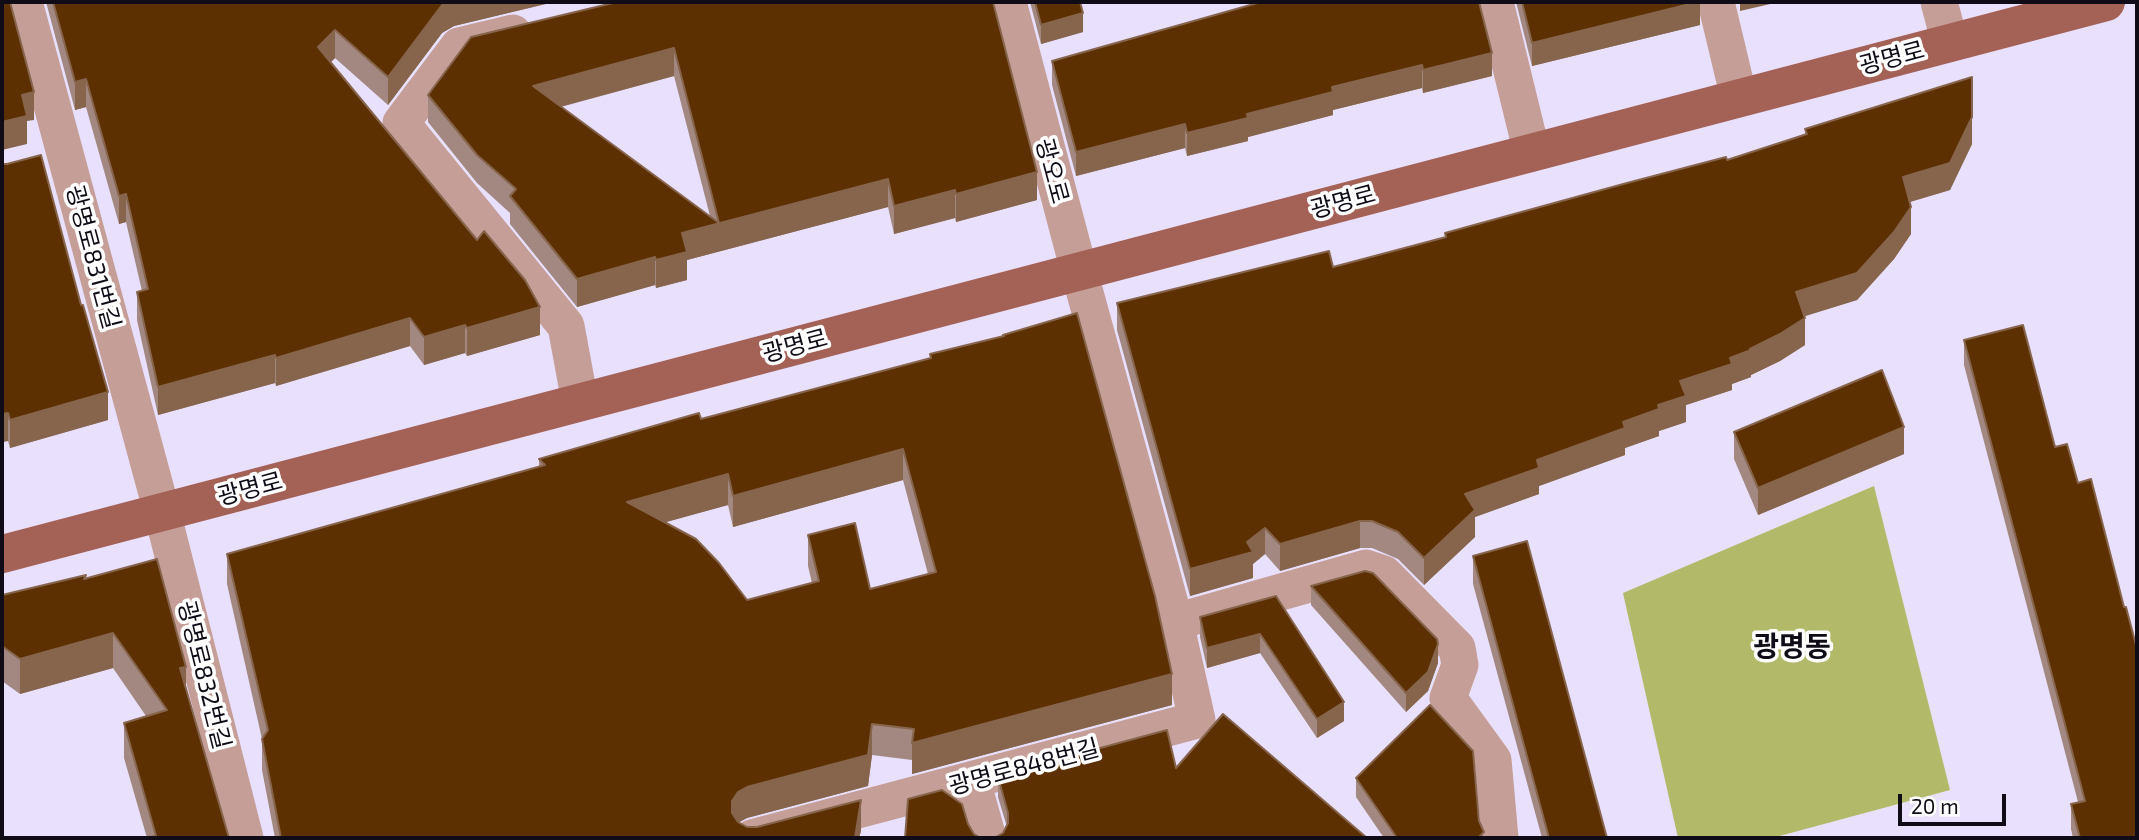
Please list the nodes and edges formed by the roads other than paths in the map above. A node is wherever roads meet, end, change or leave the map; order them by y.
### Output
1 (24, 2) edge
2 (1008, 2) edge
3 (1495, 2) edge
4 (1716, 2) edge
5 (1939, 2) edge
6 (2090, 4) edge
7 (551, 24) edge
8 (1950, 43) junction
9 (1740, 98) junction
10 (1532, 153) junction
11 (1079, 271) junction
12 (580, 402) junction
13 (162, 512) junction
14 (2, 554) edge
15 (1175, 622) junction
16 (972, 781) junction
17 (245, 838) edge
18 (752, 838) edge
19 (988, 838) edge
20 (1500, 838) edge

1 - 13 street, 광명로831번길
2 - 11 street, 광오로
3 - 10 street
4 - 9 street
5 - 8 street
6 - 8 main road, 광명로
7 - 12 street
8 - 9 main road, 광명로
9 - 10 main road, 광명로
10 - 11 main road, 광명로
11 - 12 main road, 광명로
11 - 15 street, 광명로848번길
12 - 13 main road, 광명로
13 - 14 main road, 광명로
13 - 17 street, 광명로832번길
15 - 16 street, 광명로848번길
15 - 20 street
16 - 18 street, 광명로848번길
16 - 19 street

